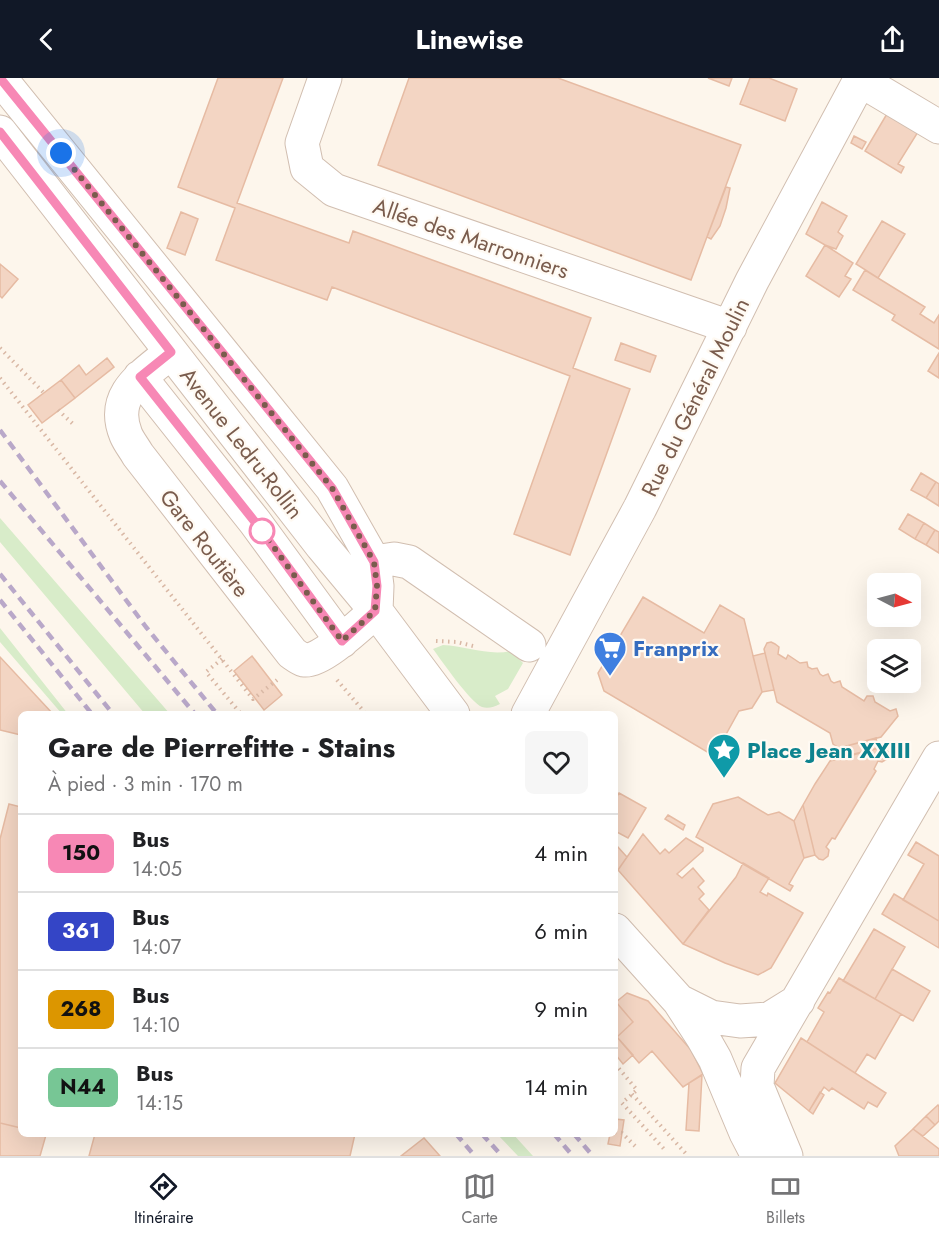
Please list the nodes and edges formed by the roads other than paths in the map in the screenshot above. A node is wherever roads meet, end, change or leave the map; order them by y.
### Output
1 (0, 78) edge
2 (325, 78) edge
3 (939, 127) edge
4 (0, 132) edge
5 (730, 327) junction
6 (171, 352) junction
7 (140, 377) junction
8 (374, 562) junction
9 (375, 611) junction
10 (520, 639) road end
11 (342, 641) junction
12 (451, 711) edge
13 (530, 711) edge
14 (939, 758) edge
15 (618, 933) edge
16 (798, 1000) junction
17 (679, 1001) junction
18 (758, 1156) edge
19 (786, 1156) edge

1 - 8 street
2 - 5 street, Allée des Marronniers
3 - 5 street, Rue du Général Moulin
4 - 6 street, Avenue Ledru-Rollin
5 - 13 street, Rue du Général Moulin
6 - 7 street, Gare Routière
6 - 9 street, Avenue Ledru-Rollin
7 - 11 street
7 - 11 street, Gare Routière
8 - 9 street
8 - 10 street
9 - 11 street, Gare Routière
9 - 12 street, Avenue Ledru-Rollin
14 - 16 street
15 - 17 street
16 - 17 street
16 - 19 street
17 - 18 street

